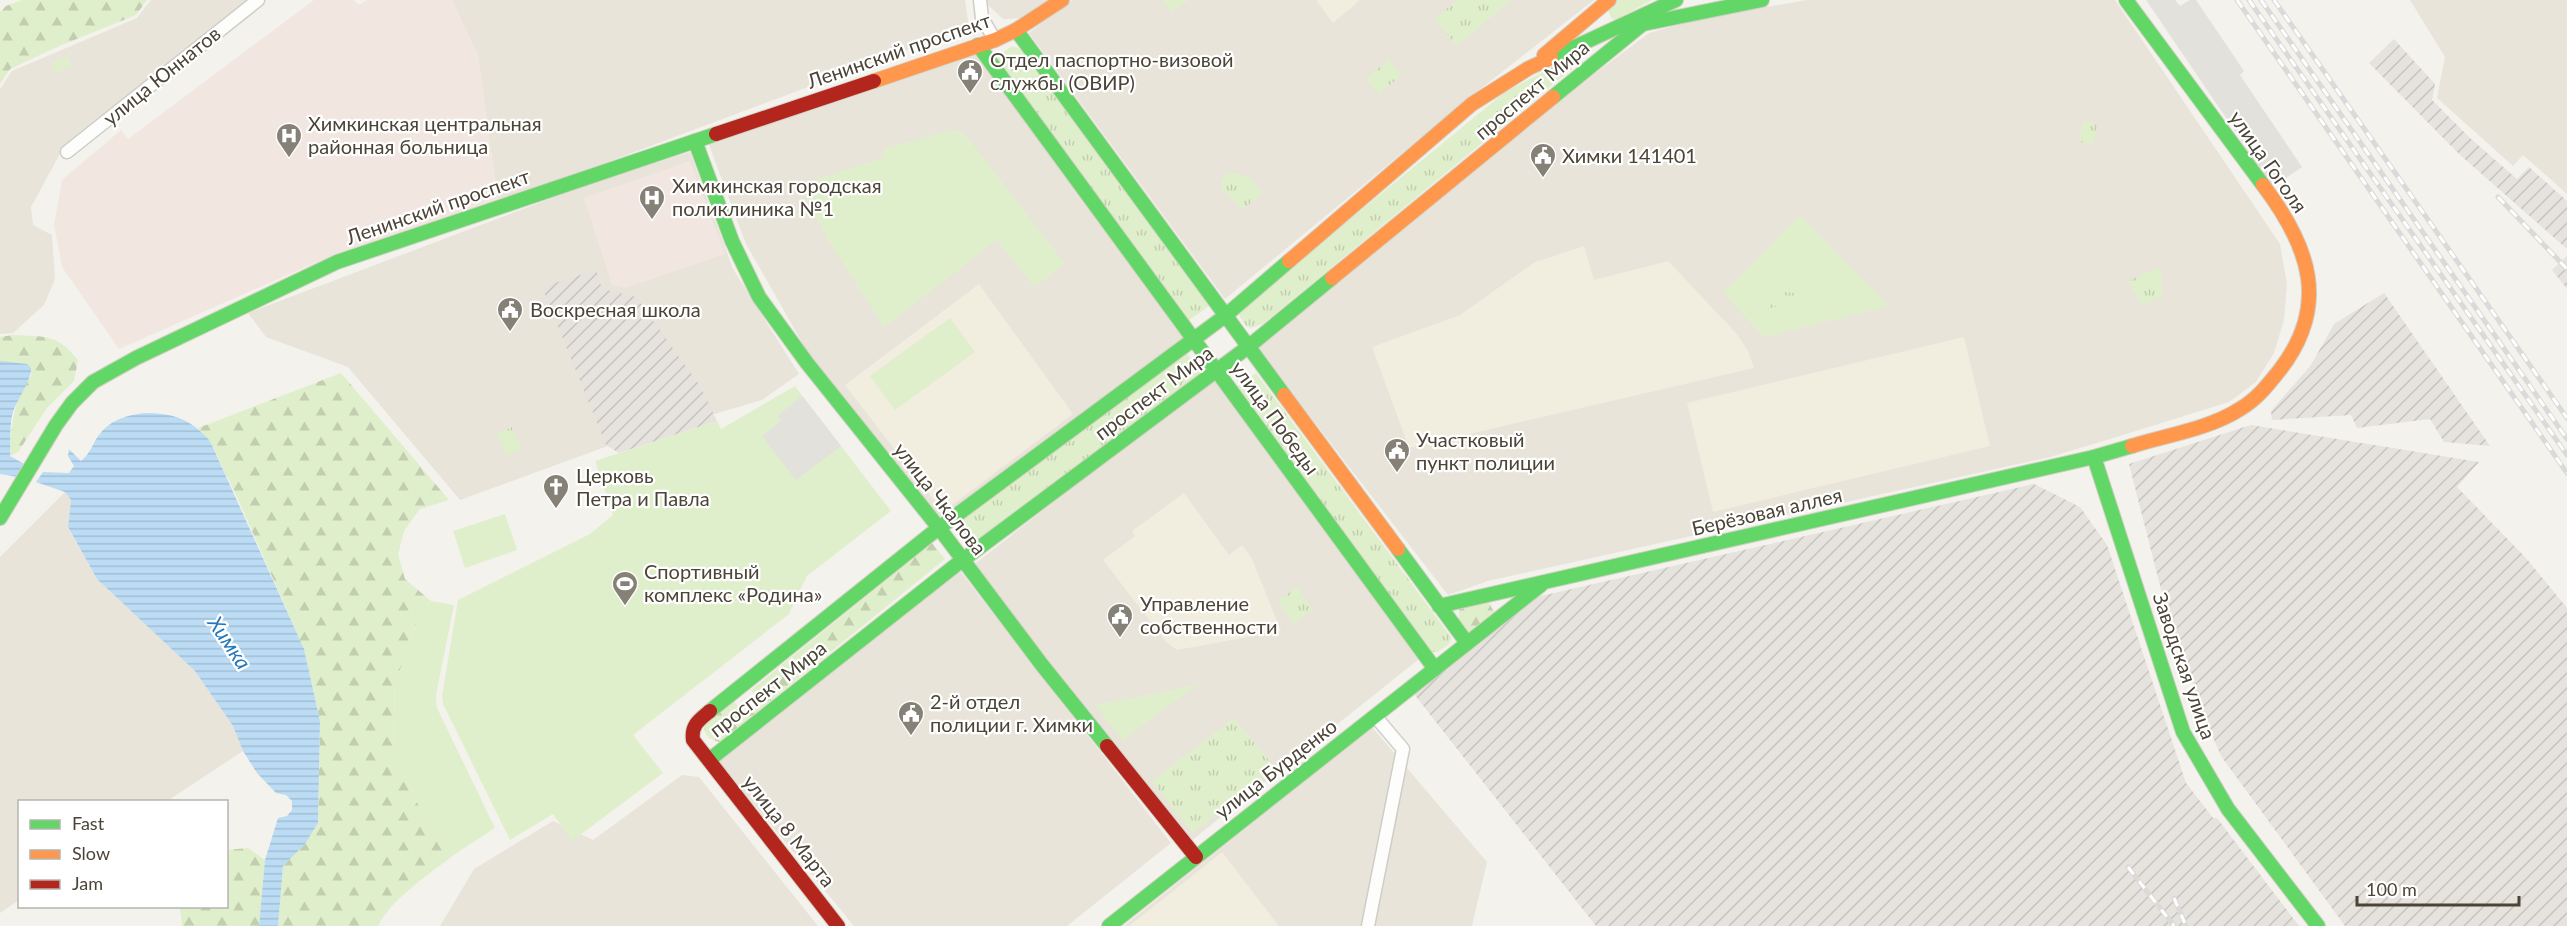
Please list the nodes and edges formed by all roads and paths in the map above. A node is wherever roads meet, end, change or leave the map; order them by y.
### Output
1 (258, 0) edge
2 (980, 0) edge
3 (1062, 0) edge
4 (1609, 0) edge
5 (1762, 0) edge
6 (2126, 0) edge
7 (1673, 2) edge
8 (1643, 24) junction
9 (1016, 30) junction
10 (995, 40) junction
11 (978, 45) junction
12 (1529, 68) junction
13 (695, 141) junction
14 (67, 152) dead end
15 (1225, 316) junction
16 (1193, 339) junction
17 (1248, 347) junction
18 (1216, 371) junction
19 (2094, 457) junction
20 (0, 518) edge
21 (939, 528) junction
22 (963, 560) junction
23 (1544, 582) junction
24 (1439, 606) junction
25 (1467, 643) junction
26 (1435, 669) junction
27 (1375, 716) junction
28 (709, 760) junction
29 (1196, 857) junction
30 (838, 926) edge
31 (1108, 926) edge
32 (1368, 926) edge
33 (2318, 926) edge

1 - 14 street, улица Юннатов
2 - 10 street
3 - 9 street, Ленинский проспект
4 - 12 street
5 - 8 street
6 - 19 street, улица Гоголя
7 - 8 street, проспект Мира
7 - 12 street, проспект Мира
8 - 17 street, проспект Мира
9 - 10 street, Ленинский проспект
9 - 15 street, улица Победы
10 - 11 street, Ленинский проспект
11 - 13 street, Ленинский проспект
11 - 16 street, улица Победы
12 - 15 street, проспект Мира
13 - 20 street, Ленинский проспект
13 - 21 street, улица Чкалова
15 - 16 street, проспект Мира
15 - 17 street, улица Победы
16 - 18 street, улица Победы
16 - 21 street, проспект Мира
17 - 18 street, проспект Мира
17 - 24 street, улица Победы
18 - 22 street, проспект Мира
18 - 26 street, улица Победы
19 - 23 street, Берёзовая аллея
19 - 33 street, Заводская улица
21 - 22 street, улица Чкалова
21 - 28 street, проспект Мира
22 - 28 street, проспект Мира
22 - 29 street, улица Чкалова
23 - 24 street
23 - 25 street, Берёзовая аллея
24 - 25 street, улица Победы
25 - 26 street, улица Бурденко
26 - 27 street, улица Бурденко
27 - 29 street, улица Бурденко
27 - 32 street
28 - 30 street, улица 8 Марта
29 - 31 street, улица Бурденко

